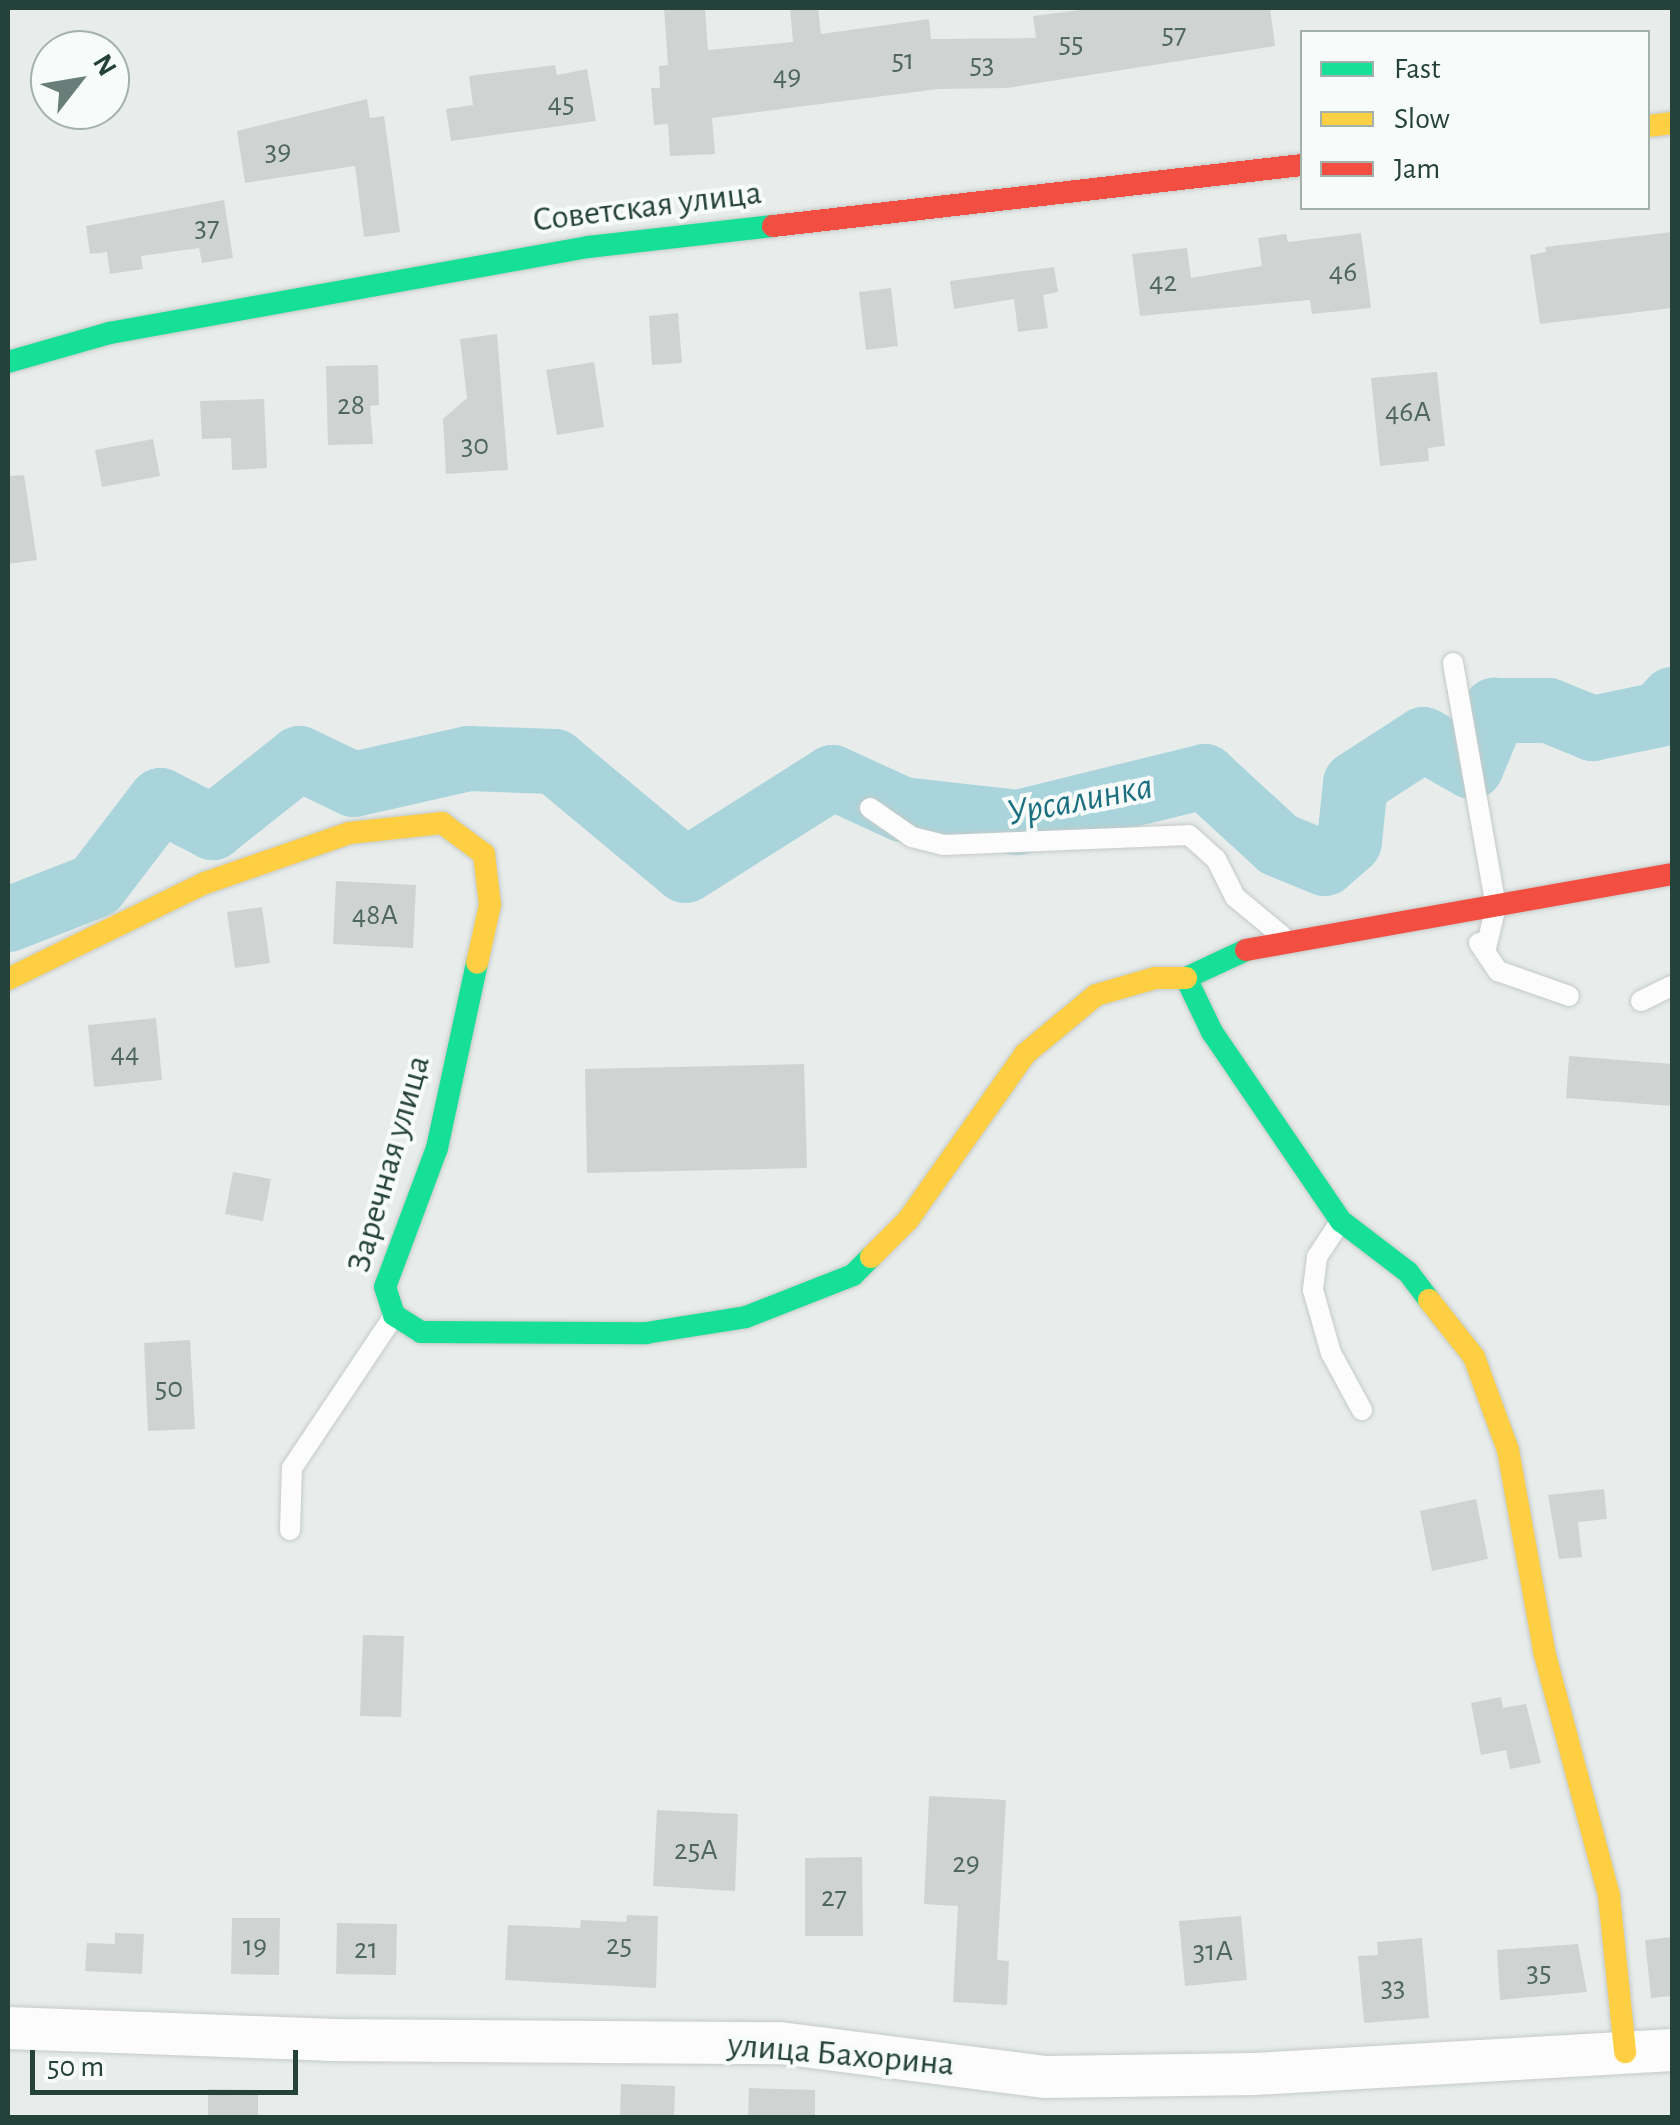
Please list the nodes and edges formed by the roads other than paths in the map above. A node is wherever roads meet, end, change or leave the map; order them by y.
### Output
1 (1300, 165) edge
2 (8, 362) edge
3 (1452, 663) dead end
4 (870, 808) dead end
5 (1672, 874) edge
6 (1496, 906) junction
7 (1458, 912) junction
8 (1290, 942) junction
9 (1485, 952) junction
10 (1186, 978) junction
11 (8, 979) edge
12 (1672, 986) edge
13 (1569, 996) dead end
14 (1641, 1001) dead end
15 (1341, 1221) junction
16 (394, 1315) junction
17 (1362, 1410) dead end
18 (290, 1530) dead end
19 (8, 2028) edge
20 (1672, 2050) edge
21 (1625, 2052) junction

1 - 2 street, Советская улица
3 - 6 lane
4 - 8 lane
5 - 6 street
6 - 7 street
6 - 9 lane
7 - 8 street
7 - 9 lane
8 - 10 street
9 - 13 lane
10 - 15 street
10 - 16 street, Заречная улица
11 - 16 street, Заречная улица
12 - 14 lane
15 - 17 lane
15 - 21 street
16 - 18 lane
19 - 21 street, улица Бахорина
20 - 21 street, улица Бахорина

